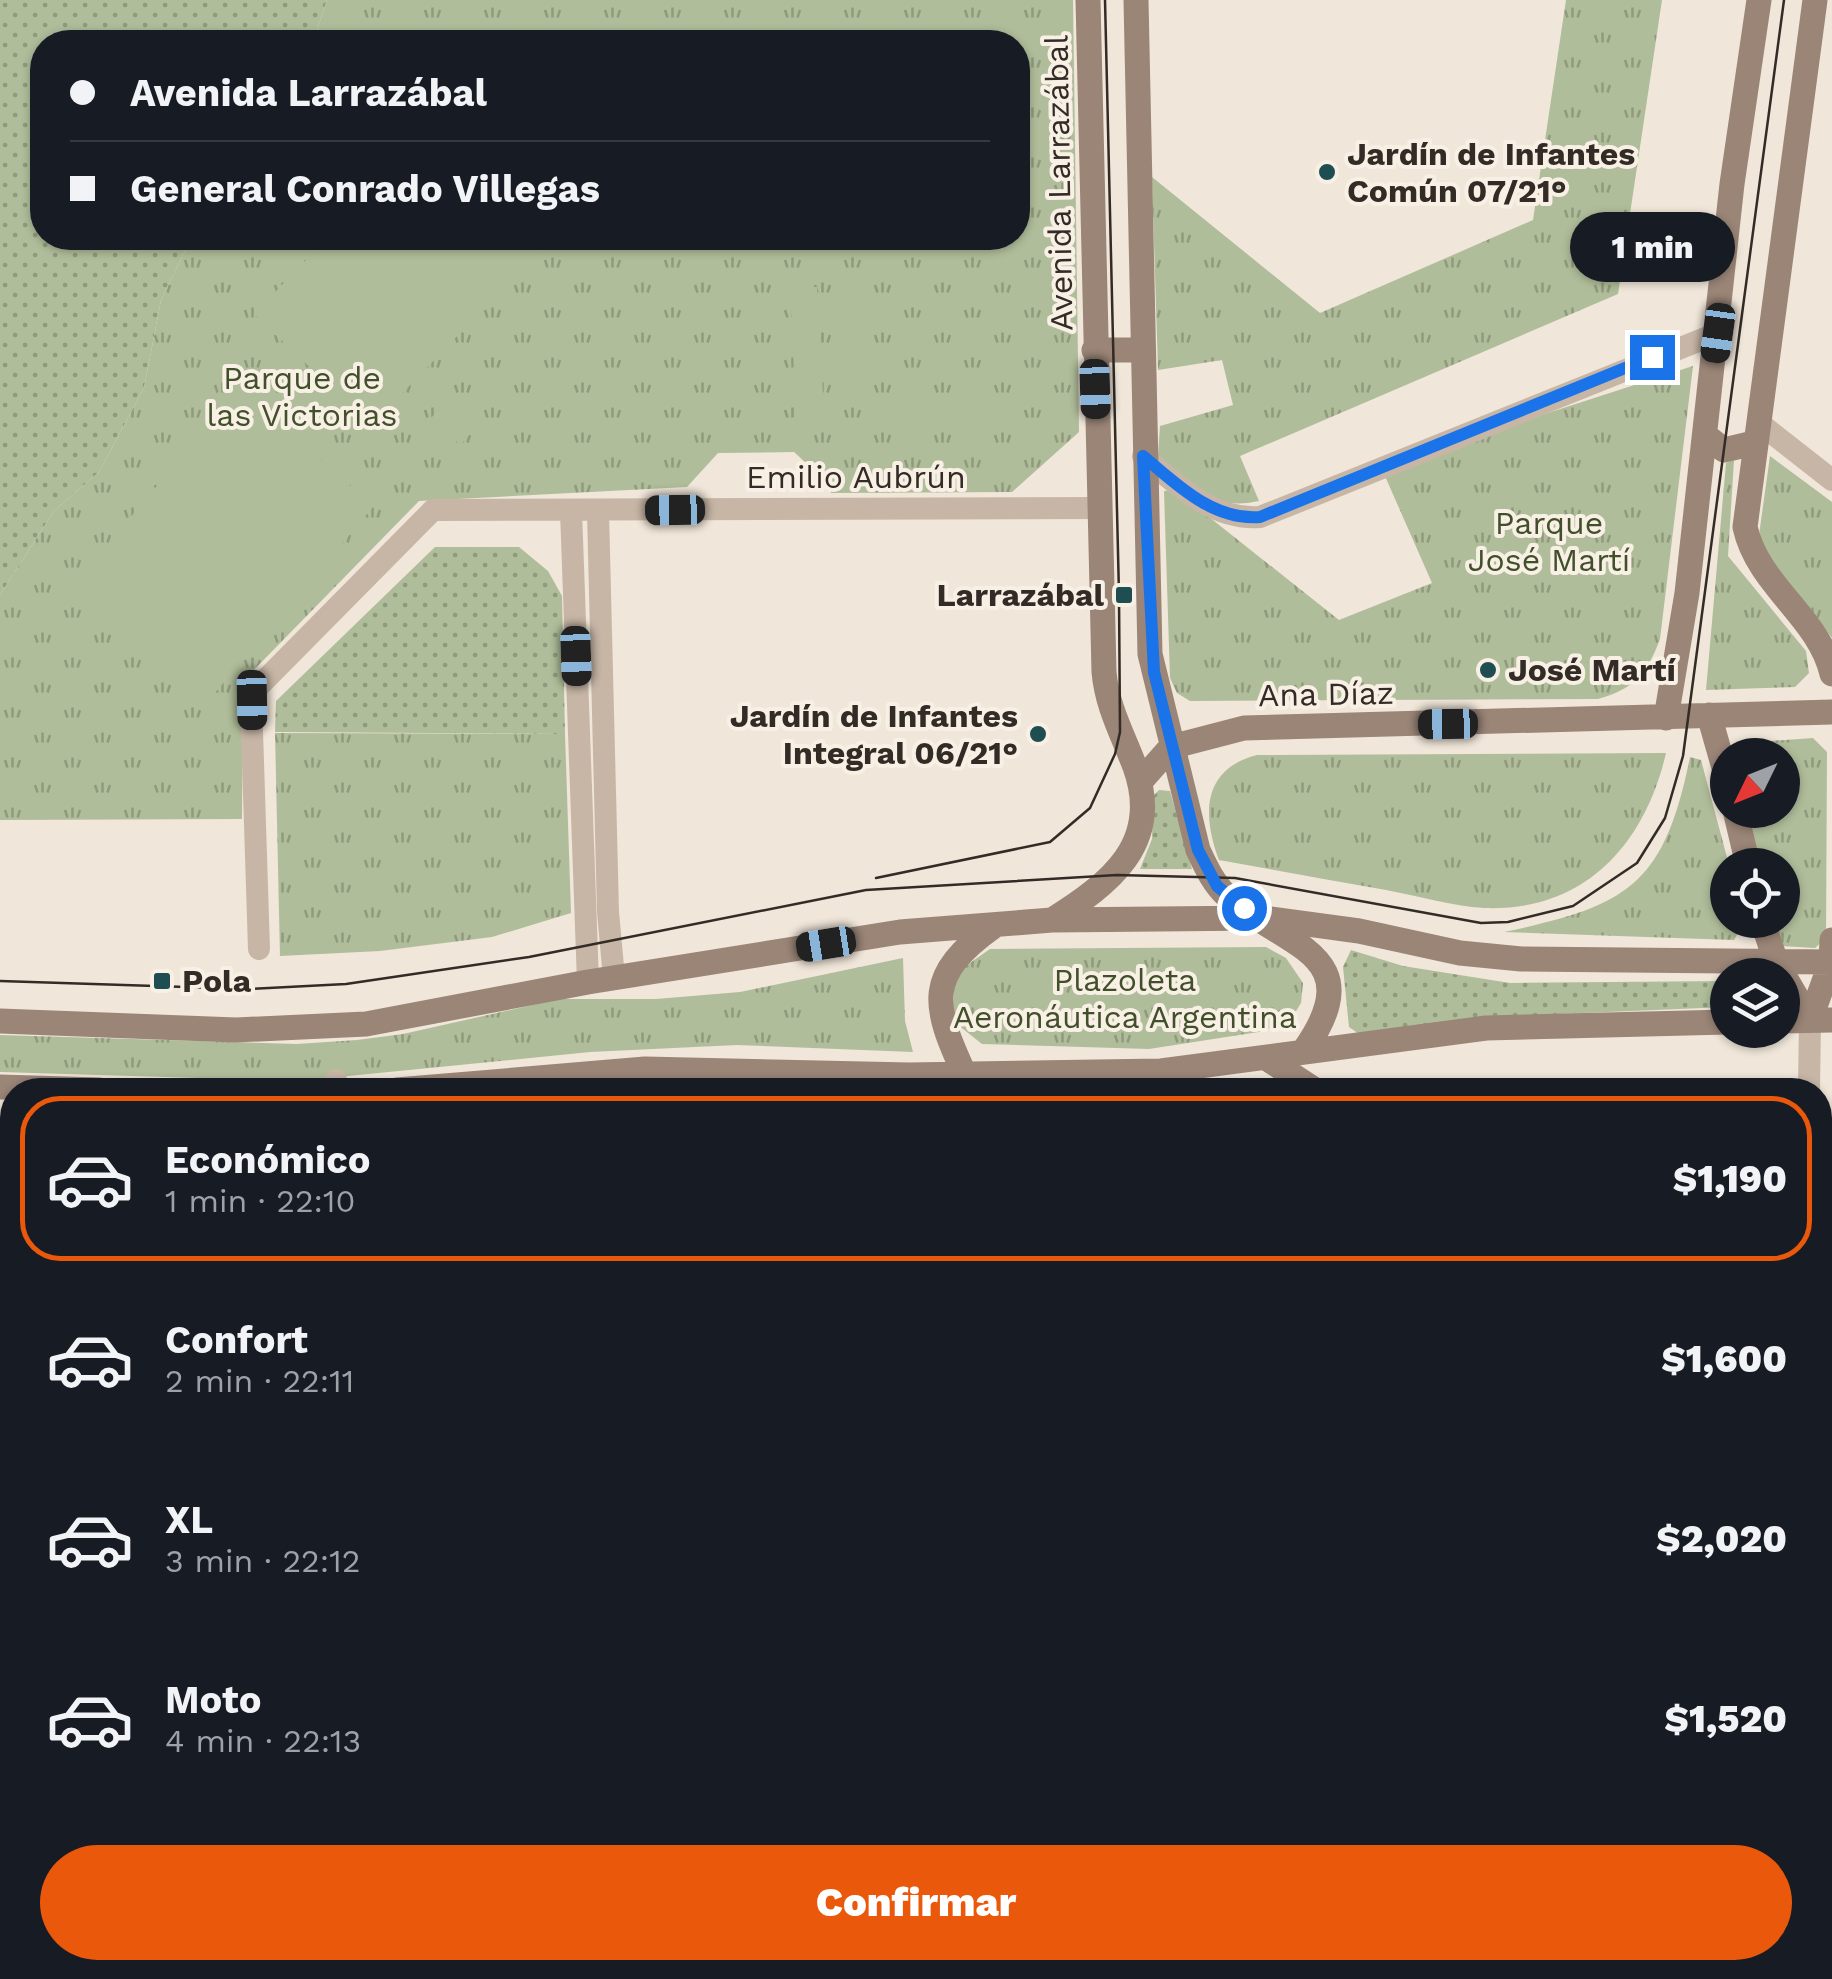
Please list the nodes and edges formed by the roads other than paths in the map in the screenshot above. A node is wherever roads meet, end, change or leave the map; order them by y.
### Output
1 (1088, 0) edge
2 (1136, 0) edge
3 (1759, 0) edge
4 (1814, 0) edge
5 (1718, 333) junction
6 (1094, 350) junction
7 (1143, 350) junction
8 (1756, 432) junction
9 (1706, 435) junction
10 (1143, 456) junction
11 (1832, 480) edge
12 (1098, 508) junction
13 (571, 512) junction
14 (598, 512) junction
15 (1832, 674) edge
16 (1832, 712) edge
17 (1709, 715) junction
18 (1666, 718) junction
19 (1716, 738) edge
20 (1171, 747) junction
21 (1140, 782) junction
22 (1264, 918) junction
23 (1052, 920) junction
24 (998, 923) junction
25 (1832, 940) edge
26 (260, 949) dead end
27 (1710, 961) edge
28 (1800, 962) edge
29 (1831, 962) edge
30 (601, 980) junction
31 (1800, 993) edge
32 (1821, 1020) edge
33 (0, 1021) edge
34 (1710, 1022) edge
35 (1305, 1049) junction
36 (1266, 1058) junction
37 (963, 1078) edge
38 (1036, 1078) edge
39 (1297, 1078) edge
40 (1811, 1078) edge

1 - 6 main road, Avenida Larrazábal
2 - 7 main road
3 - 5 main road
4 - 8 main road
5 - 9 main road
5 - 10 street
6 - 7 main road
6 - 12 main road, Avenida Larrazábal
7 - 10 main road
8 - 9 main road
8 - 11 street
8 - 15 main road
9 - 18 main road
10 - 20 main road
12 - 14 street, Emilio Aubrún
12 - 21 main road, Avenida Larrazábal
13 - 14 street, Emilio Aubrún
13 - 26 street, Emilio Aubrún
13 - 30 street
14 - 30 street
16 - 17 main road, Ana Díaz
17 - 18 main road, Ana Díaz
17 - 19 main road
18 - 20 main road, Ana Díaz
20 - 21 main road
20 - 22 main road
21 - 23 main road, Avenida Larrazábal
22 - 23 main road
22 - 27 main road
22 - 35 main road
23 - 24 main road
24 - 30 main road
24 - 37 main road
25 - 29 main road
28 - 29 main road
29 - 32 main road
30 - 33 main road
31 - 32 main road
32 - 40 street
34 - 35 main road
35 - 36 main road
36 - 38 main road
36 - 39 main road

